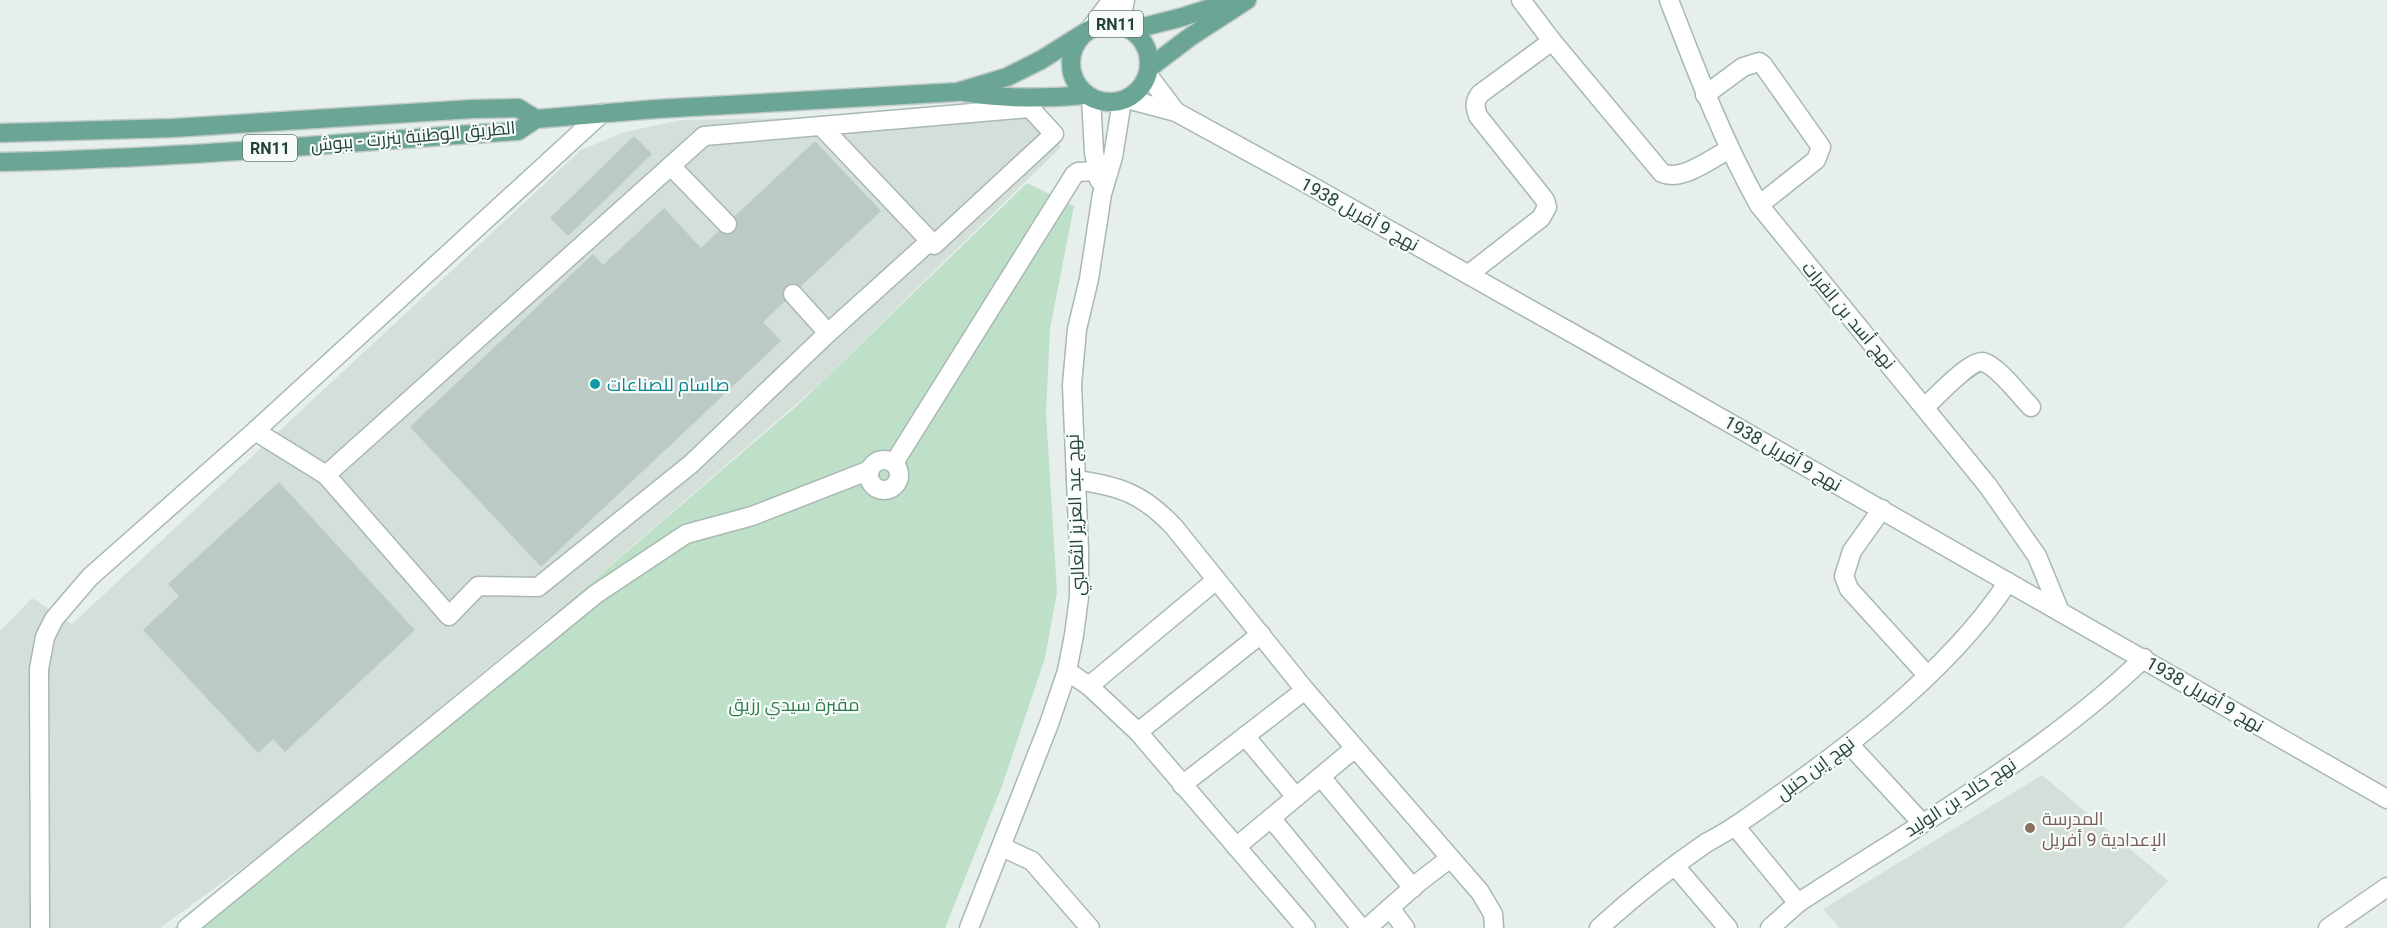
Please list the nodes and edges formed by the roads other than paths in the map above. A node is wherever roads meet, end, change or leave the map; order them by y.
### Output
1 (1112, 0) edge
2 (1125, 0) edge
3 (1236, 0) edge
4 (1247, 0) edge
5 (1521, 0) edge
6 (1669, 0) edge
7 (1208, 3) edge
8 (1128, 28) junction
9 (1087, 31) junction
10 (1552, 41) junction
11 (1149, 71) junction
12 (957, 92) junction
13 (1705, 95) junction
14 (1088, 96) junction
15 (1124, 100) junction
16 (1176, 112) junction
17 (602, 113) junction
18 (536, 119) junction
19 (821, 126) junction
20 (0, 133) edge
21 (1730, 149) junction
22 (0, 162) edge
23 (671, 166) junction
24 (1097, 171) junction
25 (1102, 194) junction
26 (1759, 205) junction
27 (727, 224) dead end
28 (930, 241) junction
29 (1468, 274) junction
30 (794, 294) dead end
31 (828, 333) junction
32 (1925, 407) junction
33 (2031, 407) dead end
34 (255, 431) junction
35 (894, 463) junction
36 (870, 470) junction
37 (326, 475) junction
38 (1076, 480) junction
39 (1882, 509) junction
40 (1215, 581) junction
41 (2008, 582) junction
42 (2060, 612) junction
43 (1261, 634) junction
44 (2144, 658) junction
45 (1067, 671) junction
46 (1927, 675) junction
47 (1089, 686) junction
48 (1305, 690) junction
49 (1138, 732) junction
50 (1245, 736) junction
51 (1850, 744) junction
52 (1355, 748) junction
53 (1321, 777) junction
54 (1182, 785) junction
55 (1296, 797) junction
56 (2387, 799) edge
57 (1271, 818) junction
58 (1922, 823) junction
59 (1735, 826) junction
60 (1002, 847) junction
61 (1236, 847) junction
62 (1449, 859) junction
63 (1675, 866) junction
64 (2387, 887) edge
65 (1413, 888) junction
66 (1798, 903) junction
67 (1390, 908) junction
68 (40, 928) edge
69 (187, 928) edge
70 (969, 928) edge
71 (1090, 928) edge
72 (1306, 928) edge
73 (1361, 928) edge
74 (1367, 928) edge
75 (1406, 928) edge
76 (1494, 928) edge
77 (1599, 928) edge
78 (1728, 928) edge
79 (1770, 928) edge
80 (2328, 928) edge

1 - 9 street
2 - 8 street
3 - 7 main road, RN11
4 - 11 main road
5 - 10 street
6 - 13 street, نهج أسد بن الفرات
7 - 8 main road, RN11
8 - 9 main road, RN11
8 - 11 main road, RN11
9 - 12 main road, الطريق الوطنية بنزرت - ببوش / RN11
9 - 14 main road, RN11
10 - 21 street
10 - 29 street
11 - 15 main road
11 - 16 street
12 - 14 main road, الطريق الوطنية بنزرت - ببوش / RN11
12 - 17 main road, الطريق الوطنية بنزرت - ببوش / RN11
13 - 21 street, نهج أسد بن الفرات
13 - 26 street
14 - 15 main road, RN11
14 - 24 street
15 - 16 street
15 - 25 street
16 - 29 street, نهج 9 أفريل 1938
17 - 18 main road, الطريق الوطنية بنزرت - ببوش / RN11
17 - 34 street
18 - 20 main road, الطريق الوطنية بنزرت - ببوش / RN11
18 - 22 main road, الطريق الوطنية بنزرت - ببوش / RN11
19 - 23 street
19 - 28 street
19 - 28 street
21 - 26 street, نهج أسد بن الفرات
23 - 27 street
23 - 37 street
24 - 25 street
24 - 35 street
25 - 38 street, نهج عبد العزيز الثعالبي
26 - 32 street, نهج أسد بن الفرات
28 - 31 street
29 - 39 street, نهج 9 أفريل 1938
30 - 31 street
31 - 37 street
32 - 33 street
32 - 42 street, نهج أسد بن الفرات
34 - 37 street
34 - 68 street
35 - 36 street
35 - 36 street
36 - 69 street
38 - 40 street
38 - 45 street, نهج عبد العزيز الثعالبي
39 - 41 street, نهج 9 أفريل 1938
39 - 46 street
40 - 43 street
40 - 47 street
41 - 42 street, نهج 9 أفريل 1938
41 - 46 street, نهج إبن حنبل
42 - 44 street, نهج 9 أفريل 1938
43 - 48 street
43 - 49 street
44 - 56 street, نهج 9 أفريل 1938
44 - 58 street, نهج خالد بن الوليد
45 - 47 street
45 - 60 street, نهج عبد العزيز الثعالبي
46 - 51 street, نهج إبن حنبل
47 - 49 street
48 - 50 street
48 - 52 street
49 - 54 street
50 - 54 street
50 - 55 street
51 - 58 street
51 - 59 street, نهج إبن حنبل
52 - 53 street
52 - 62 street
53 - 55 street
53 - 65 street
54 - 61 street
55 - 57 street
57 - 61 street
57 - 73 street
58 - 66 street, نهج خالد بن الوليد
59 - 63 street, نهج إبن حنبل
59 - 66 street
60 - 70 street, نهج عبد العزيز الثعالبي
60 - 71 street
61 - 72 street
62 - 65 street
62 - 76 street
63 - 77 street, نهج إبن حنبل
63 - 78 street
64 - 80 street
65 - 67 street
66 - 79 street, نهج خالد بن الوليد
67 - 74 street
67 - 75 street

